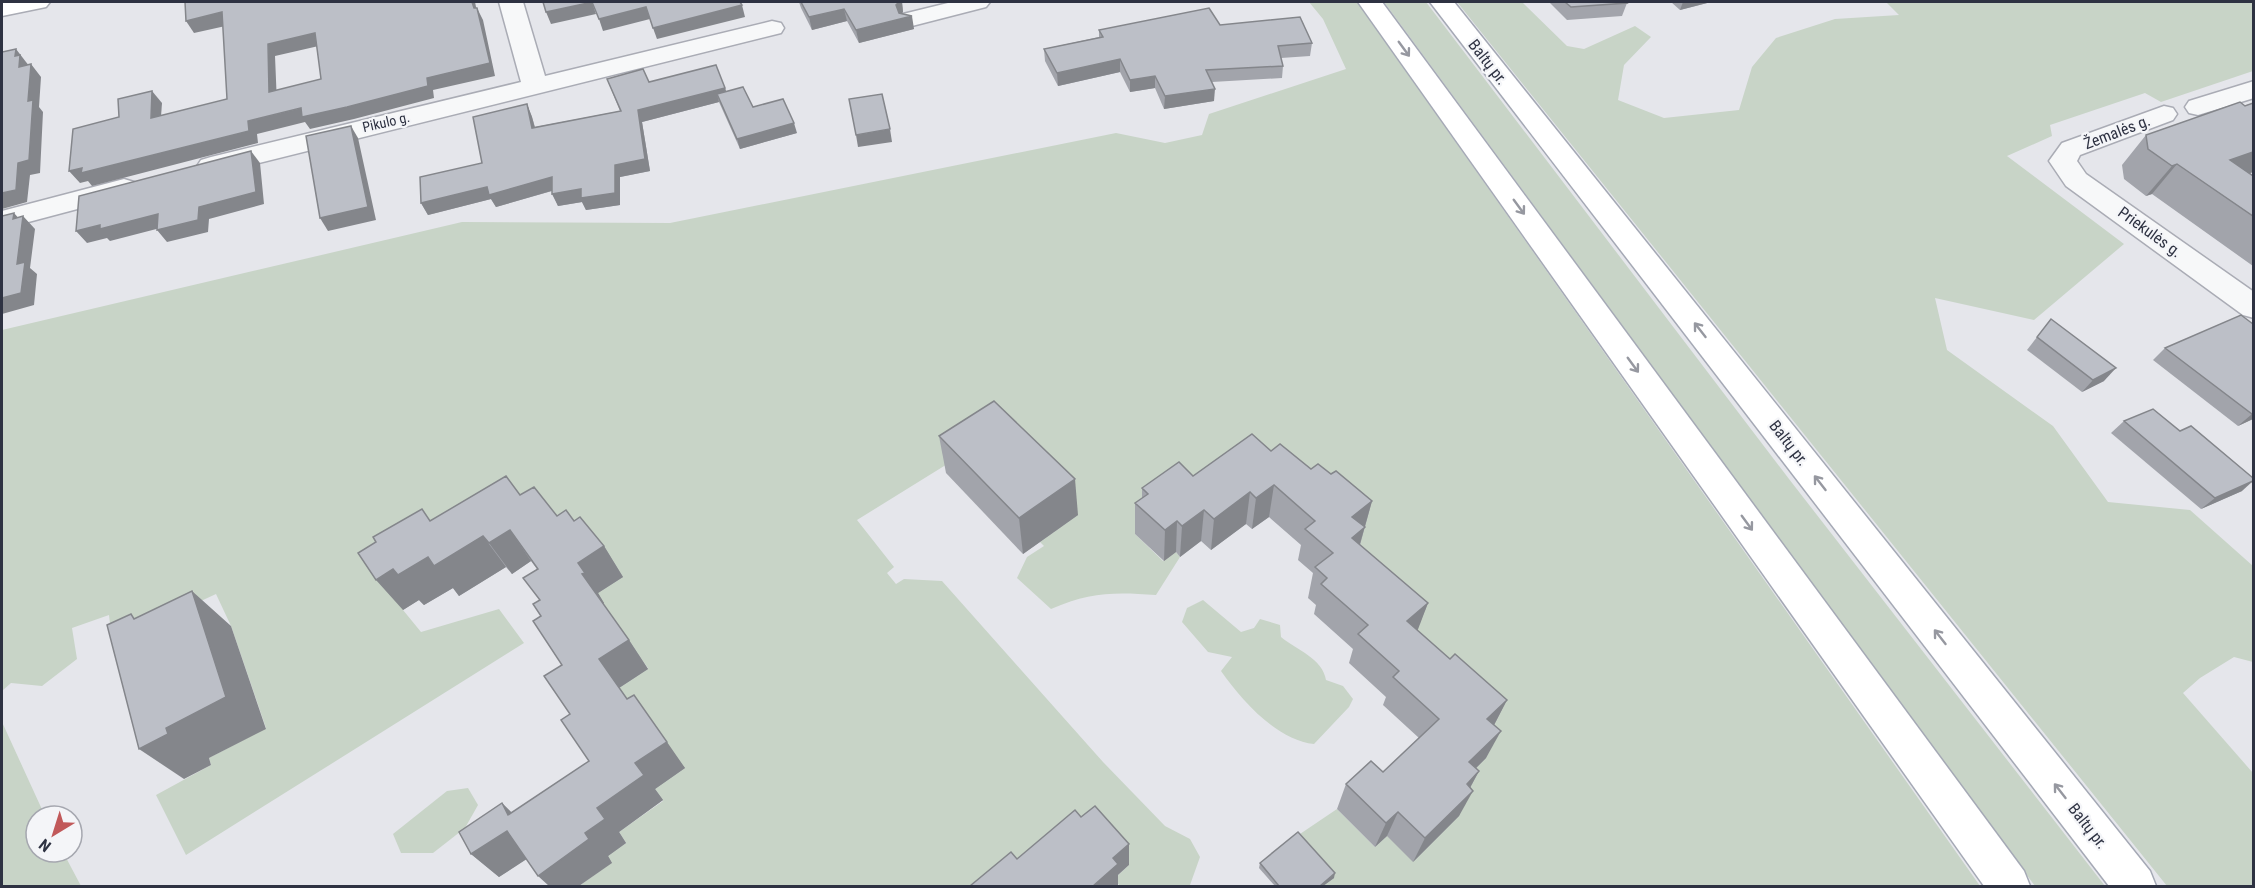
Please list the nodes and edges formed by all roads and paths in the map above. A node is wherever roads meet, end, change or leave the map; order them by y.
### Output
1 (38, 2) edge
2 (512, 2) edge
3 (978, 2) edge
4 (1370, 2) edge
5 (1442, 2) edge
6 (2, 9) edge
7 (912, 19) edge
8 (772, 28) dead end
9 (535, 87) junction
10 (2253, 89) edge
11 (2198, 107) dead end
12 (2164, 114) dead end
13 (2071, 149) joint
14 (186, 172) edge
15 (152, 181) edge
16 (2, 220) edge
17 (2253, 307) edge
18 (2009, 886) edge
19 (2135, 886) edge

1 - 6 main road
2 - 9 street
3 - 7 street
4 -> 18 main road
19 -> 5 main road, Baltų pr.
8 - 9 street, Pikulo g.
9 - 14 street, Pikulo g.
10 - 11 street
12 - 13 street, Žemalės g.
13 - 17 street, Priekulės g.
15 - 16 street

